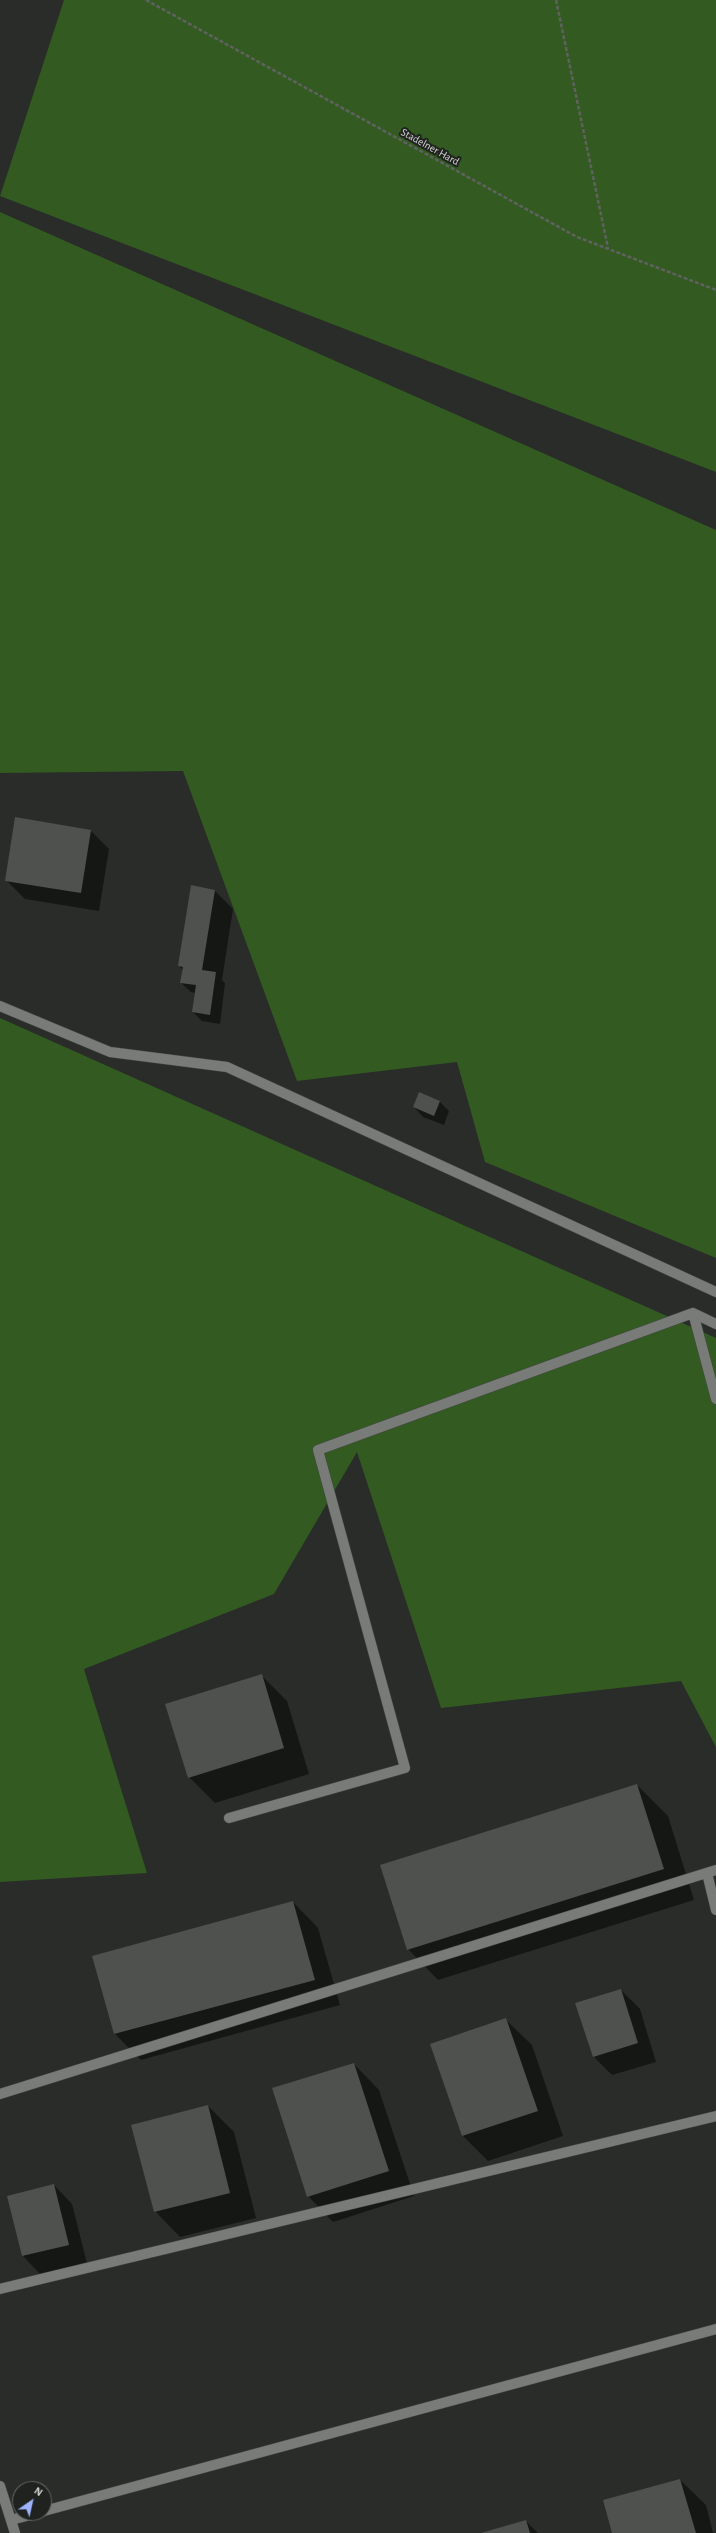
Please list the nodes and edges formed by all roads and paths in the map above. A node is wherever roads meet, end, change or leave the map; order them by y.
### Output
1 (146, 0) edge
2 (556, 0) edge
3 (608, 248) junction
4 (716, 290) edge
5 (0, 1006) edge
6 (716, 1292) edge
7 (693, 1313) junction
8 (716, 1324) edge
9 (716, 1399) edge
10 (229, 1818) dead end
11 (712, 1872) edge
12 (716, 1910) edge
13 (0, 2094) edge
14 (716, 2116) edge
15 (0, 2289) edge
16 (716, 2329) edge
17 (0, 2486) edge
18 (52, 2509) edge
19 (12, 2520) edge
20 (12, 2521) edge
21 (15, 2533) edge

1 - 3 path, Stadelner Hard
2 - 3 path
3 - 4 path, Stadelner Hard
5 - 6 lane
7 - 8 lane
7 - 9 lane
7 - 10 lane
11 - 12 lane
11 - 13 lane
14 - 15 lane
16 - 18 lane
17 - 19 lane
20 - 21 lane

